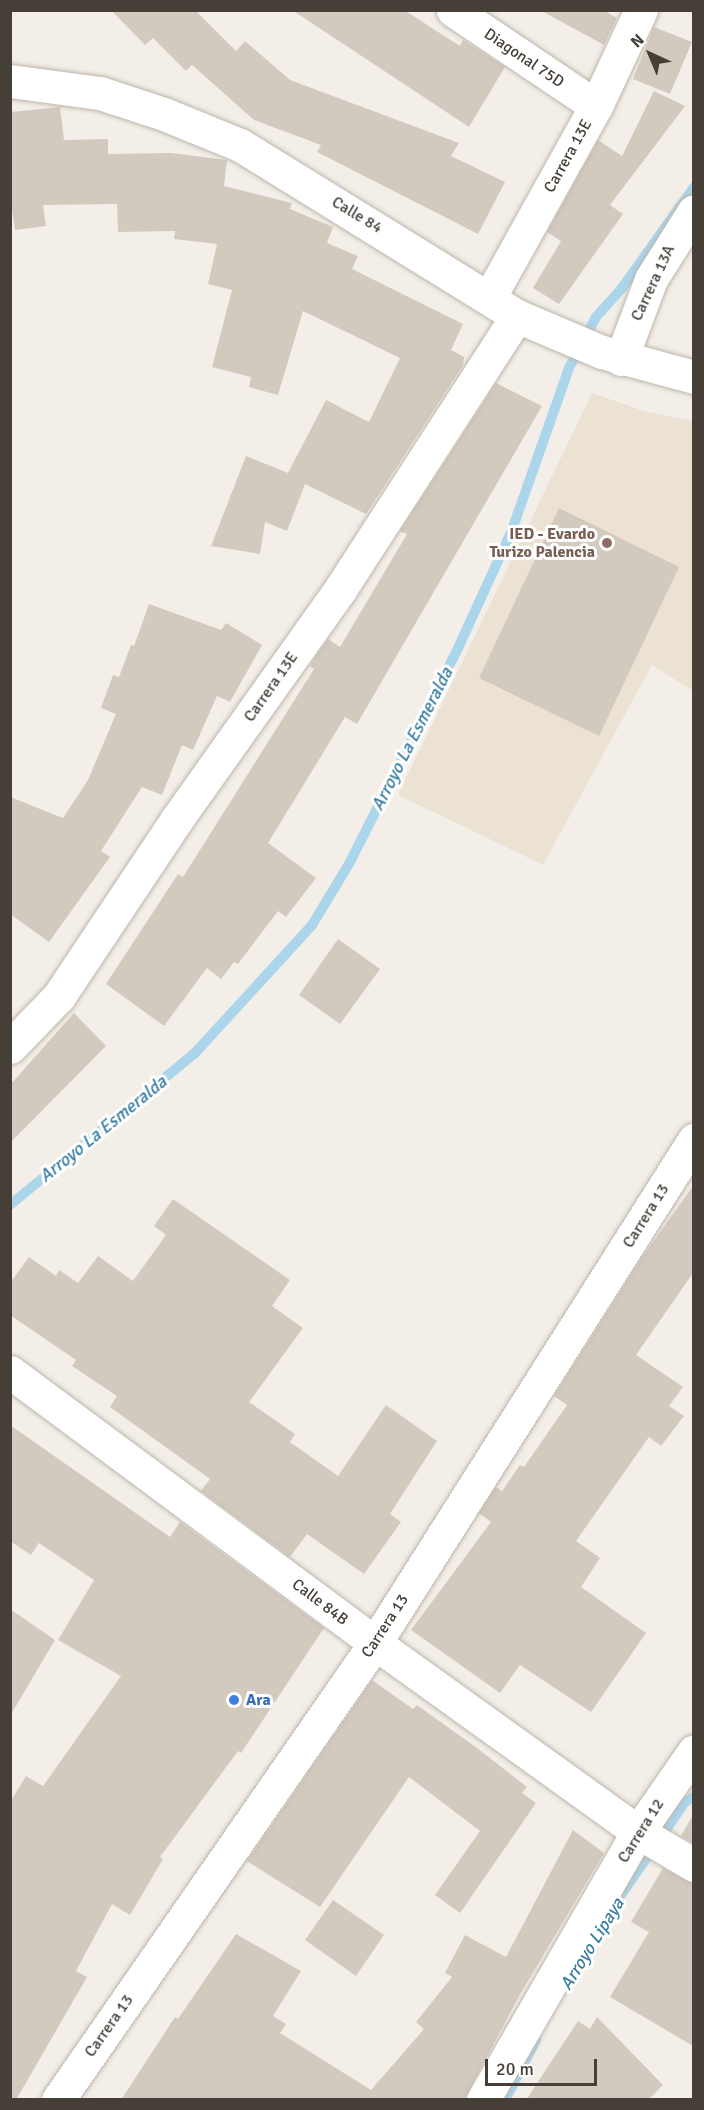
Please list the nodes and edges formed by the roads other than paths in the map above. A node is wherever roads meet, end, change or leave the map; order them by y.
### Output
1 (453, 10) edge
2 (641, 10) edge
3 (10, 81) edge
4 (596, 106) junction
5 (693, 211) edge
6 (489, 298) junction
7 (517, 316) junction
8 (611, 356) junction
9 (693, 377) edge
10 (10, 1047) edge
11 (693, 1140) edge
12 (14, 1381) edge
13 (375, 1644) junction
14 (693, 1751) edge
15 (661, 1845) edge
16 (58, 2100) edge
17 (483, 2100) edge

1 - 4 street, Diagonal 75D
2 - 4 street, Carrera 13E
3 - 6 street, Calle 84
4 - 6 street, Carrera 13E
5 - 8 street, Carrera 13A
6 - 7 street, Calle 84
7 - 8 street, Calle 84
7 - 10 street, Carrera 13E
8 - 9 street, Calle 84
11 - 13 street, Carrera 13
12 - 13 street, Calle 84B
13 - 15 street, Calle 84B
13 - 16 street, Carrera 13
14 - 15 street, Carrera 12
15 - 17 street, Carrera 12

